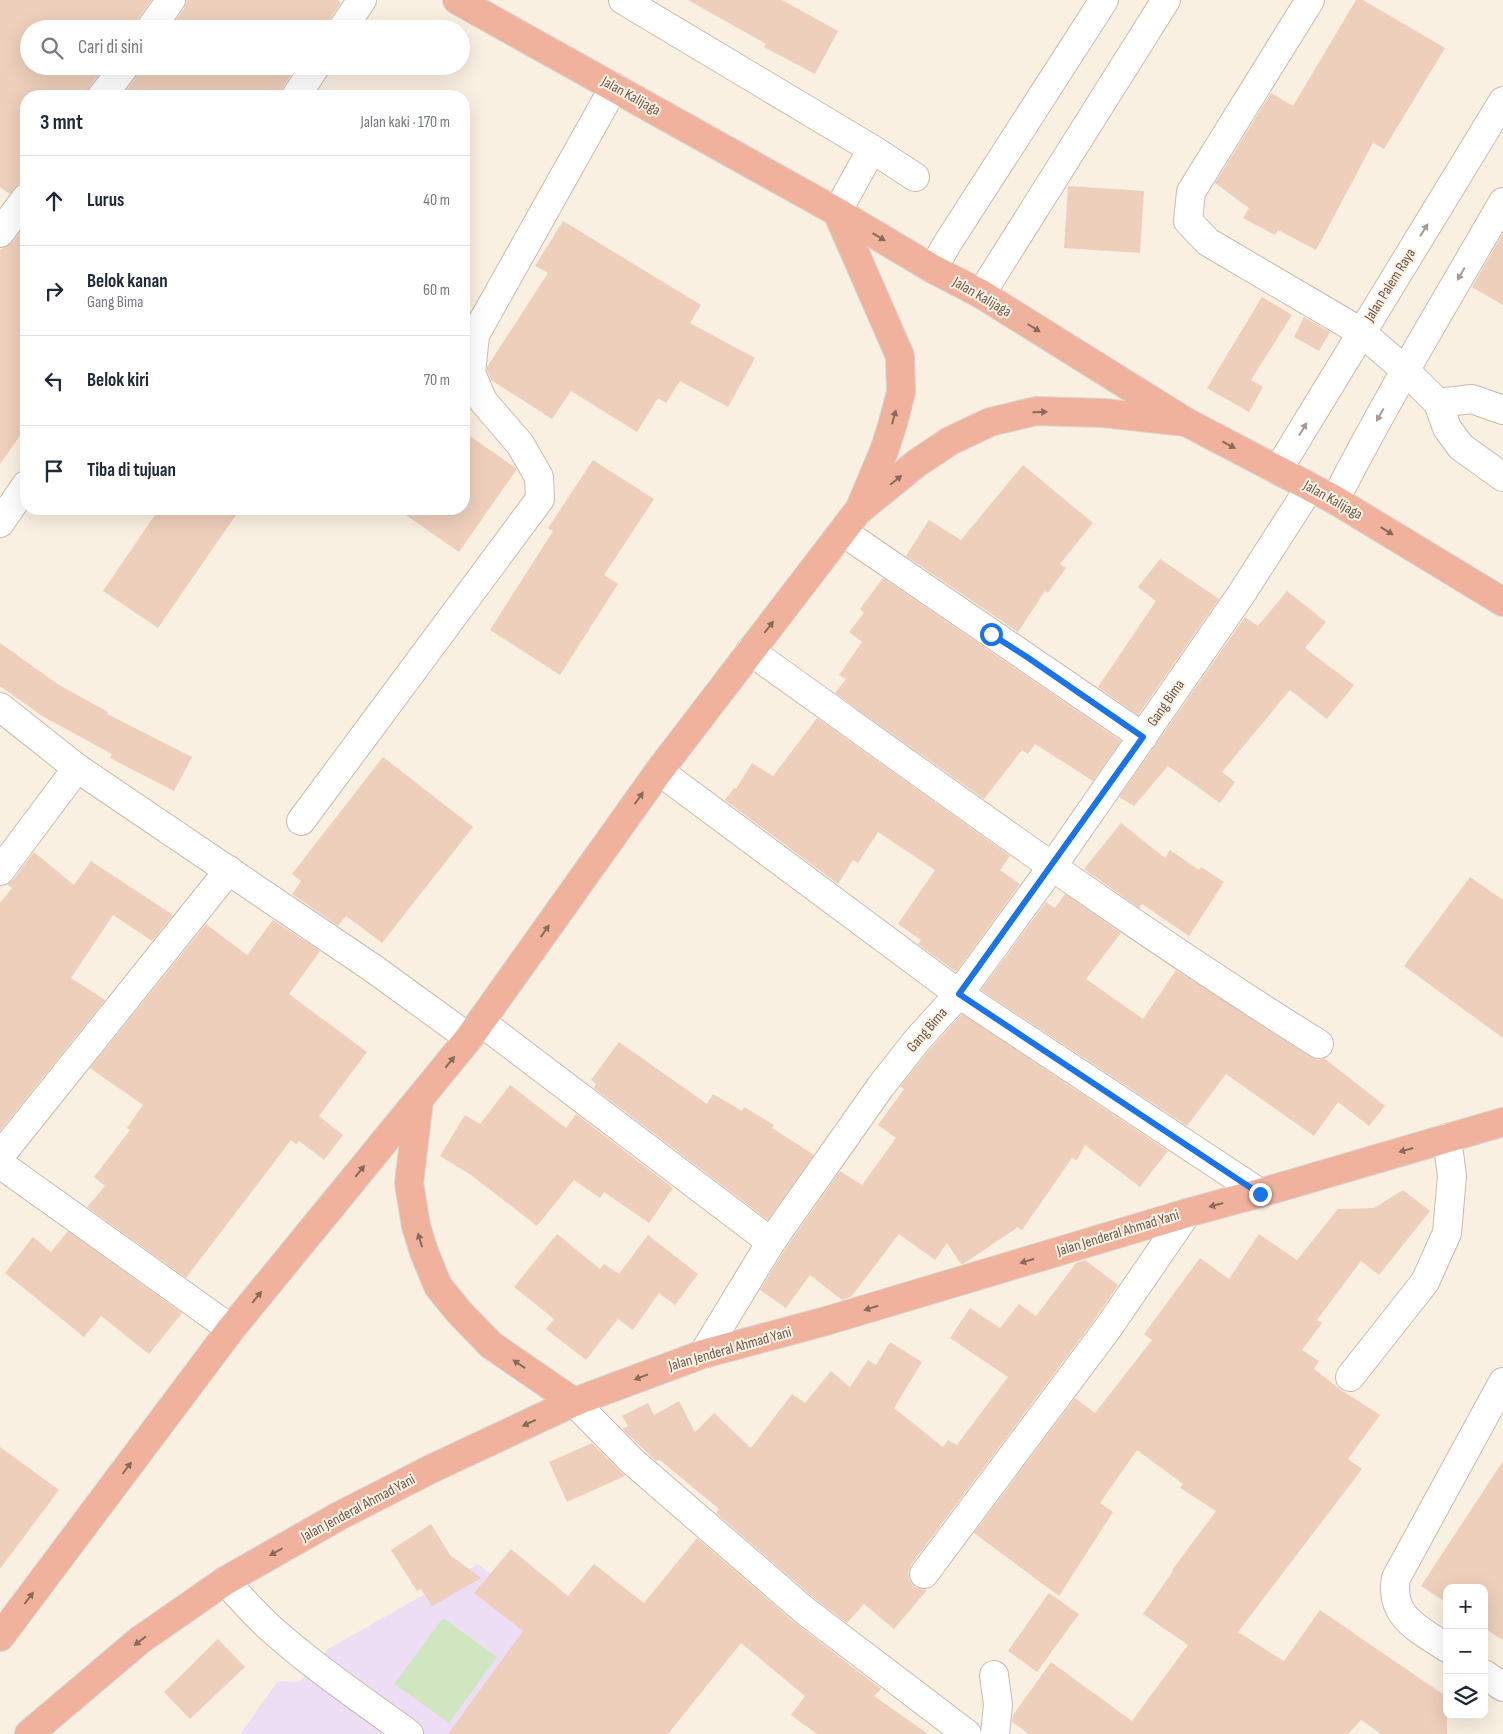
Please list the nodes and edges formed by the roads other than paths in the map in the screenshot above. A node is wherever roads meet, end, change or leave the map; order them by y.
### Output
1 (171, 0) edge
2 (362, 0) edge
3 (457, 0) edge
4 (623, 0) edge
5 (1104, 0) edge
6 (1166, 0) edge
7 (1310, 0) edge
8 (157, 20) edge
9 (348, 20) edge
10 (118, 75) edge
11 (310, 75) edge
12 (614, 87) junction
13 (107, 90) edge
14 (300, 90) edge
15 (1503, 101) edge
16 (872, 148) junction
17 (916, 177) dead end
18 (1503, 202) edge
19 (20, 206) edge
20 (837, 212) junction
21 (0, 233) edge
22 (932, 269) junction
23 (981, 294) junction
24 (1361, 332) junction
25 (1405, 370) junction
26 (1438, 403) junction
27 (1503, 410) edge
28 (1186, 422) junction
29 (1278, 470) junction
30 (1503, 477) edge
31 (1310, 487) junction
32 (20, 494) edge
33 (1336, 500) junction
34 (851, 522) junction
35 (0, 523) edge
36 (1503, 602) edge
37 (750, 651) junction
38 (0, 707) edge
39 (1143, 737) junction
40 (78, 768) junction
41 (659, 771) junction
42 (301, 821) dead end
43 (1052, 866) junction
44 (229, 870) junction
45 (0, 871) edge
46 (959, 994) junction
47 (475, 1030) junction
48 (1318, 1044) dead end
49 (419, 1100) junction
50 (1503, 1122) edge
51 (1447, 1138) junction
52 (0, 1156) edge
53 (0, 1164) edge
54 (1260, 1194) junction
55 (1187, 1212) junction
56 (771, 1242) junction
57 (231, 1329) junction
58 (702, 1354) junction
59 (1350, 1376) dead end
60 (1503, 1382) edge
61 (574, 1402) junction
62 (924, 1574) dead end
63 (225, 1581) junction
64 (0, 1637) edge
65 (1443, 1645) edge
66 (994, 1675) dead end
67 (1488, 1677) edge
68 (1503, 1686) edge
69 (29, 1734) edge
70 (409, 1734) edge
71 (967, 1734) edge
72 (995, 1734) edge

1 - 8 street
2 - 9 street
3 - 12 highway, Jalan Kalijaga
4 - 16 street
5 - 22 street
6 - 23 street
7 - 24 street
10 - 13 street
11 - 14 street
12 - 20 highway, Jalan Kalijaga
12 - 42 street
24 -> 15 street, Jalan Palem Raya
16 - 17 street
16 - 20 street
18 -> 25 street
19 - 21 street
20 -> 22 highway, Jalan Kalijaga
34 -> 20 highway
22 - 23 highway, Jalan Kalijaga
23 -> 28 highway, Jalan Kalijaga
24 - 25 street
29 -> 24 street, Jalan Palem Raya
25 - 26 street
25 -> 33 street
26 - 27 street
26 - 30 street
28 -> 29 highway, Jalan Kalijaga
34 -> 28 highway
29 - 31 highway, Jalan Kalijaga
31 - 33 highway, Jalan Kalijaga
31 - 39 street, Gang Bima
32 - 35 street
33 -> 36 highway, Jalan Kalijaga
37 -> 34 highway
34 - 39 street
37 - 41 highway
37 - 43 street
38 - 40 street
39 - 43 street, Gang Bima
40 - 44 street
40 - 45 street
41 - 46 street
47 -> 41 highway
43 - 46 street, Gang Bima
43 - 48 street
44 - 47 street
44 - 52 street
46 - 54 street
46 - 56 street, Gang Bima
49 -> 47 highway
47 - 56 street
57 -> 49 highway
61 -> 49 highway
50 - 51 highway, Jalan Jenderal Ahmad Yani
51 -> 54 highway, Jalan Jenderal Ahmad Yani
51 - 59 street
53 - 57 street
54 -> 55 highway, Jalan Jenderal Ahmad Yani
55 -> 58 highway, Jalan Jenderal Ahmad Yani
55 - 62 street
56 - 58 street, Gang Bima
64 -> 57 highway
58 -> 61 highway, Jalan Jenderal Ahmad Yani
60 - 65 street
61 -> 63 highway, Jalan Jenderal Ahmad Yani
61 - 71 street
63 -> 69 highway, Jalan Jenderal Ahmad Yani
63 - 70 street
66 - 72 street
67 - 68 street

